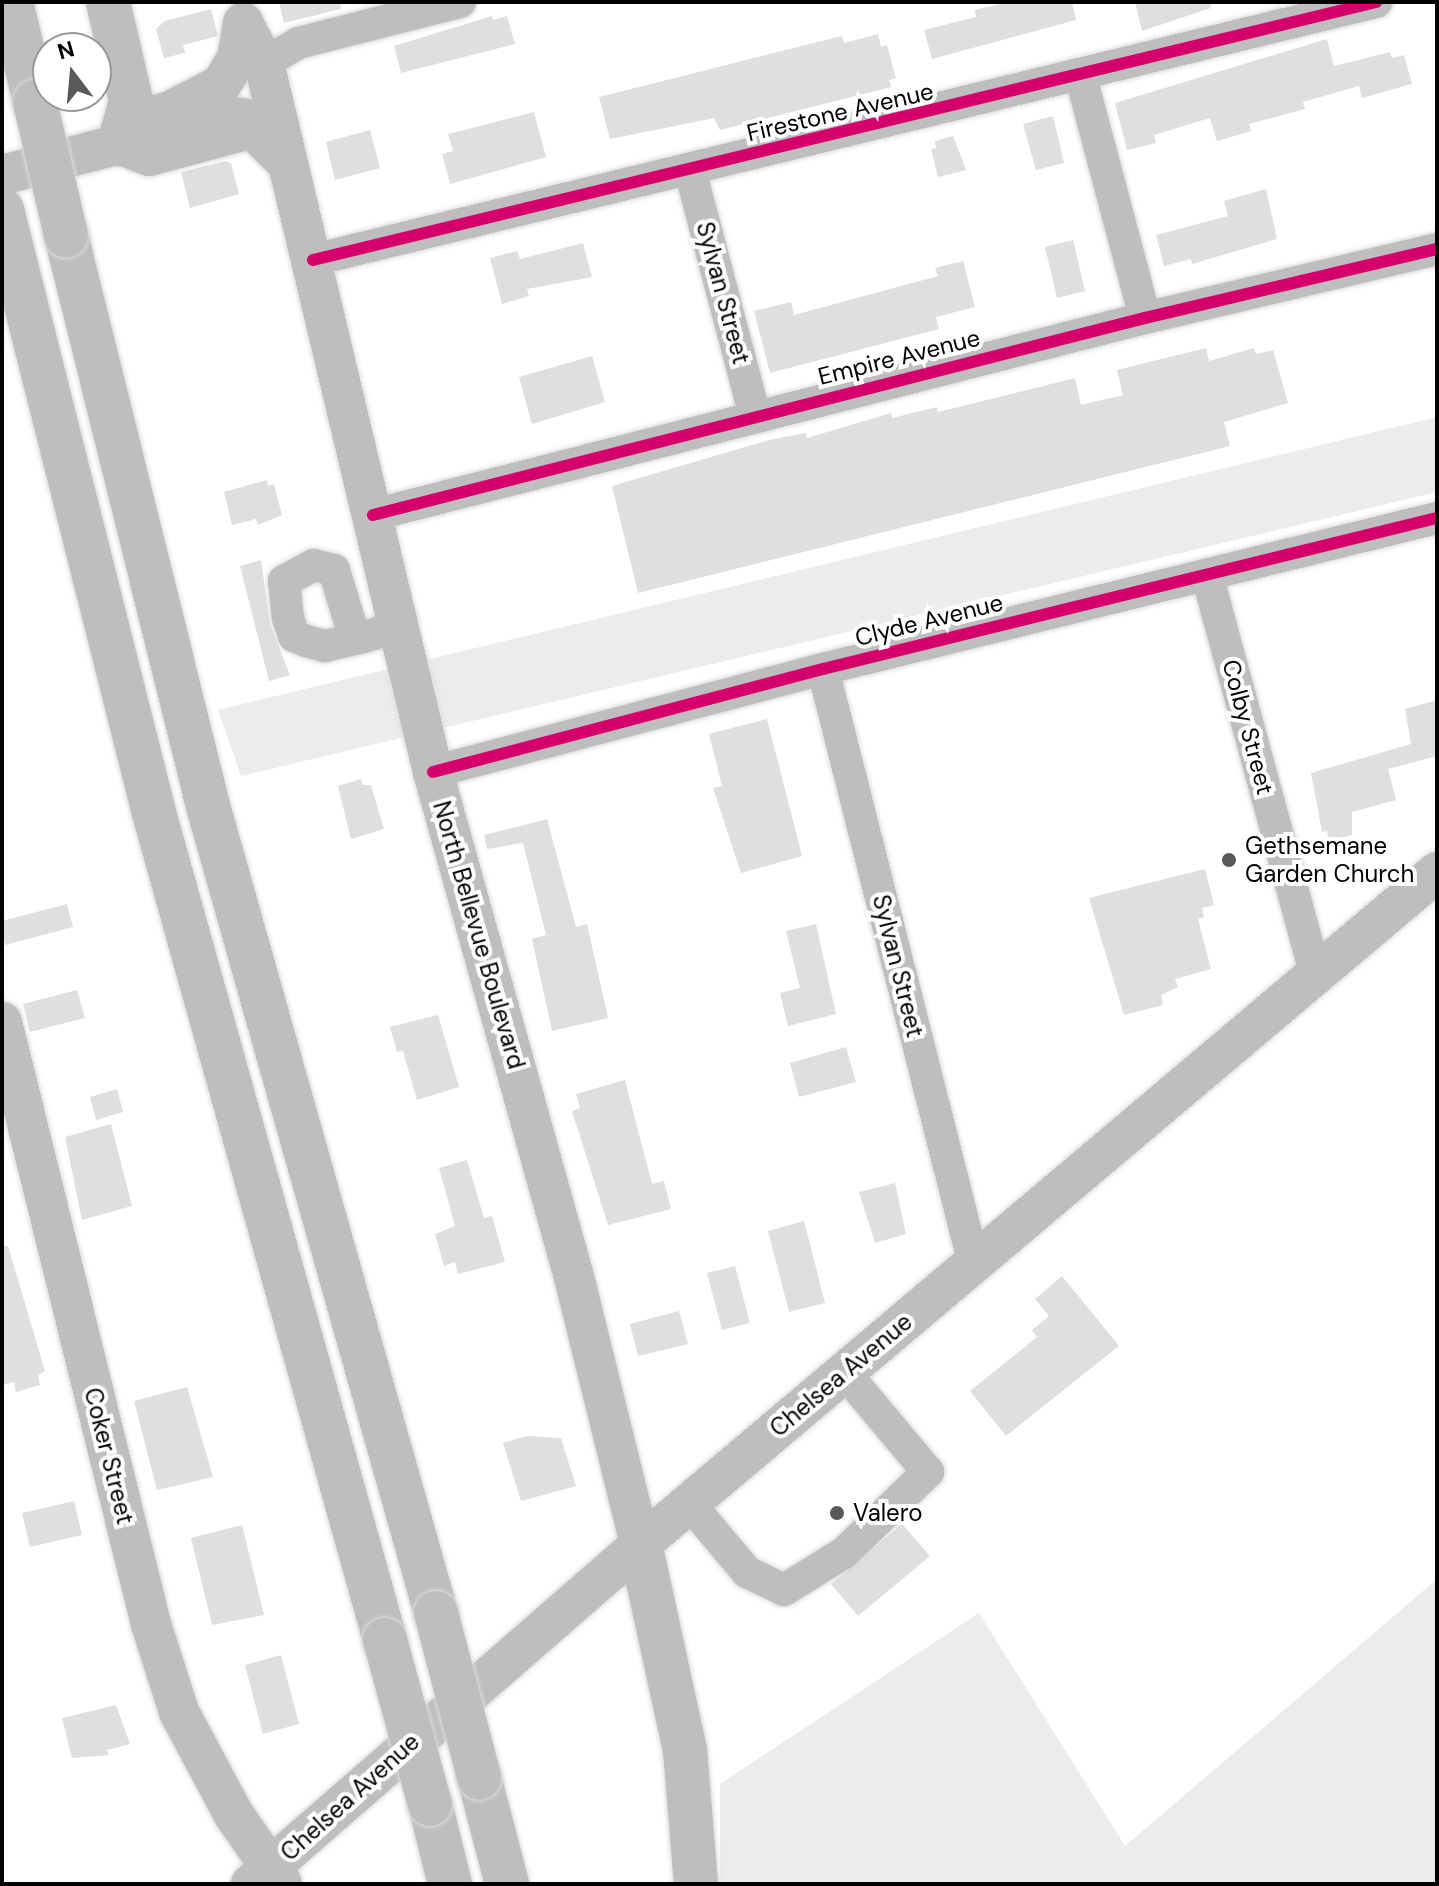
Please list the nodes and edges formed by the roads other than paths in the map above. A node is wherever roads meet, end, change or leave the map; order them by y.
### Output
1 (11, 2) edge
2 (108, 2) edge
3 (460, 2) edge
4 (1376, 2) edge
5 (240, 13) edge
6 (267, 74) junction
7 (1081, 77) junction
8 (167, 112) junction
9 (253, 124) junction
10 (119, 144) junction
11 (290, 166) junction
12 (690, 170) junction
13 (2, 175) edge
14 (6, 225) edge
15 (1437, 249) edge
16 (313, 260) junction
17 (1145, 318) junction
18 (755, 416) junction
19 (373, 515) junction
20 (1437, 518) edge
21 (1207, 575) junction
22 (399, 626) junction
23 (355, 639) dead end
24 (823, 669) junction
25 (433, 772) junction
26 (1437, 872) edge
27 (1315, 972) junction
28 (2, 1022) edge
29 (974, 1264) junction
30 (844, 1372) junction
31 (689, 1503) junction
32 (640, 1544) junction
33 (267, 1879) edge
34 (450, 1884) edge
35 (507, 1884) edge
36 (696, 1884) edge

1 - 35 highway, bridge
2 - 10 highway
3 - 6 street
4 - 7 street, Firestone Avenue
5 - 6 main road, North Bellevue Boulevard
5 - 8 main road
6 - 9 main road
6 - 11 main road, North Bellevue Boulevard
7 - 12 street, Firestone Avenue
7 - 17 street
8 - 9 main road
8 - 10 main road
9 - 10 main road
9 - 11 main road
10 - 13 main road
11 - 16 main road, North Bellevue Boulevard
12 - 16 street, Firestone Avenue
12 - 18 street, Sylvan Street
14 - 34 highway, bridge
15 - 17 street, Empire Avenue
16 - 19 main road, North Bellevue Boulevard
17 - 18 street, Empire Avenue
18 - 19 street, Empire Avenue
19 - 22 main road, North Bellevue Boulevard
20 - 21 street, Clyde Avenue
21 - 24 street, Clyde Avenue
21 - 27 street, Colby Street
22 - 23 street
22 - 25 main road, North Bellevue Boulevard
24 - 25 street, Clyde Avenue
24 - 29 street, Sylvan Street
25 - 32 main road, North Bellevue Boulevard
26 - 27 main road, Chelsea Avenue
27 - 29 main road, Chelsea Avenue
28 - 33 main road, Coker Street
29 - 30 main road, Chelsea Avenue
30 - 31 main road, Chelsea Avenue
30 - 31 street
31 - 32 main road, Chelsea Avenue
32 - 33 main road, Chelsea Avenue
32 - 36 highway

